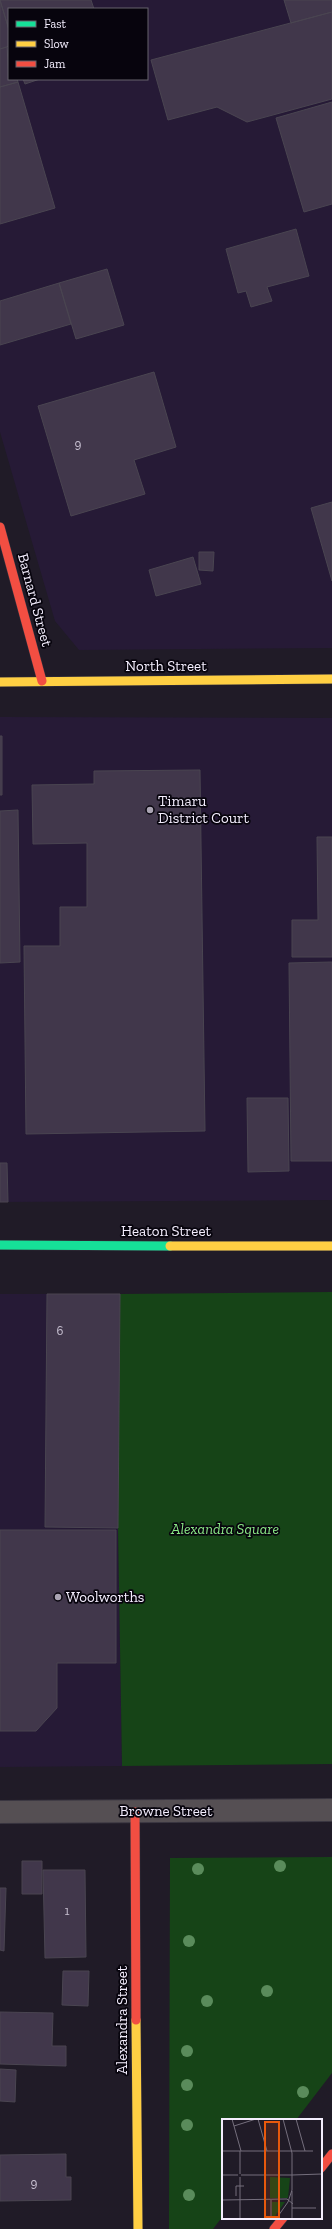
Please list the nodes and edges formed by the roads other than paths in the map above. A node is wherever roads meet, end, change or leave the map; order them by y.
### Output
1 (0, 527) edge
2 (332, 679) edge
3 (42, 681) junction
4 (0, 682) edge
5 (0, 1245) edge
6 (332, 1246) edge
7 (332, 1810) edge
8 (0, 1812) edge
9 (135, 1812) junction
10 (332, 2154) edge
11 (322, 2167) edge
12 (282, 2219) edge
13 (138, 2229) edge
14 (274, 2229) edge

1 - 3 street, Barnard Street
2 - 3 street, North Street
3 - 4 street, North Street
5 - 6 street, Heaton Street
7 - 9 street, Browne Street
8 - 9 street, Browne Street
9 - 13 street, Alexandra Street
10 - 11 street
12 - 14 street

